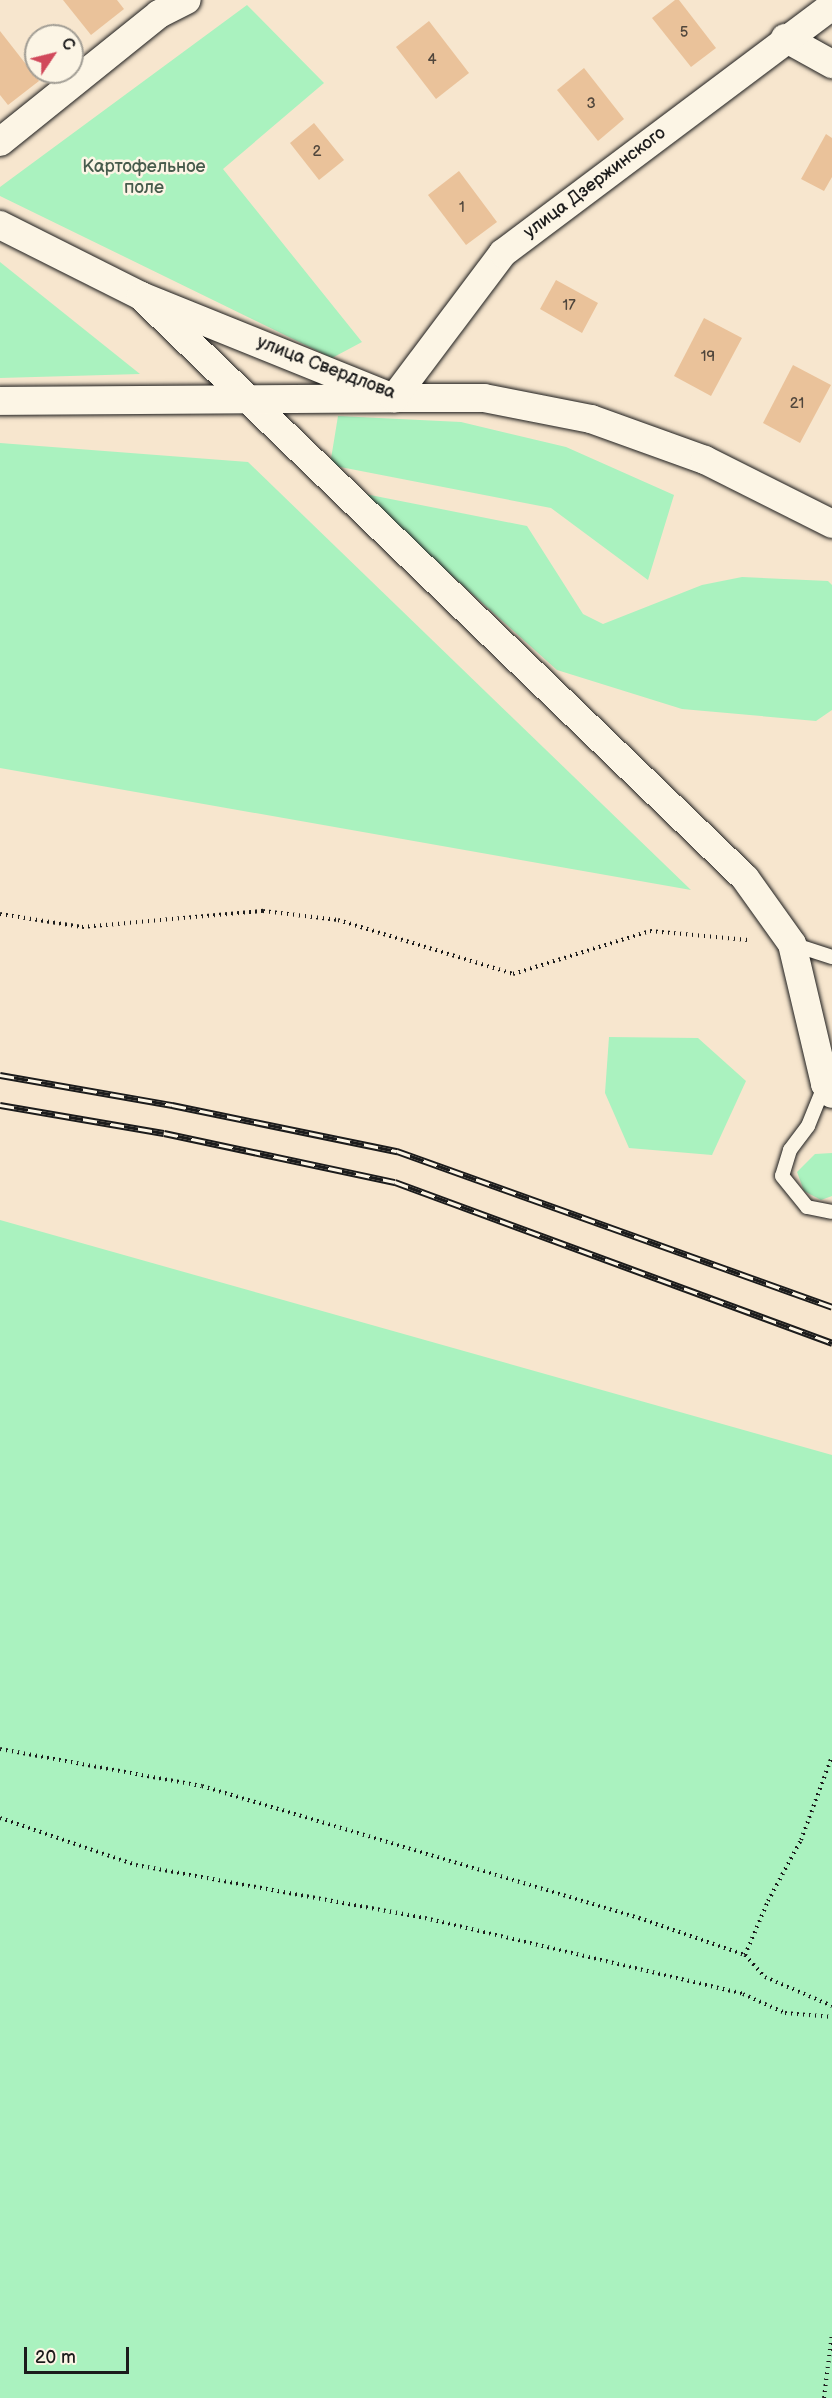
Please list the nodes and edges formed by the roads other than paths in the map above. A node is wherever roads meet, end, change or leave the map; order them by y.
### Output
1 (187, 0) edge
2 (832, 6) edge
3 (785, 38) junction
4 (832, 64) edge
5 (0, 141) edge
6 (0, 225) edge
7 (141, 296) junction
8 (250, 398) junction
9 (394, 398) junction
10 (0, 401) edge
11 (832, 524) edge
12 (792, 944) junction
13 (832, 957) edge
14 (829, 1089) edge
15 (832, 1212) edge

1 - 5 street
2 - 3 street, улица Дзержинского
3 - 4 street
3 - 9 street, улица Дзержинского
6 - 7 street, улица Свердлова
7 - 8 street
7 - 9 street, улица Свердлова
8 - 9 street
8 - 10 street
8 - 12 street
9 - 11 street, улица Свердлова
12 - 13 lane
12 - 14 street
14 - 15 lane

